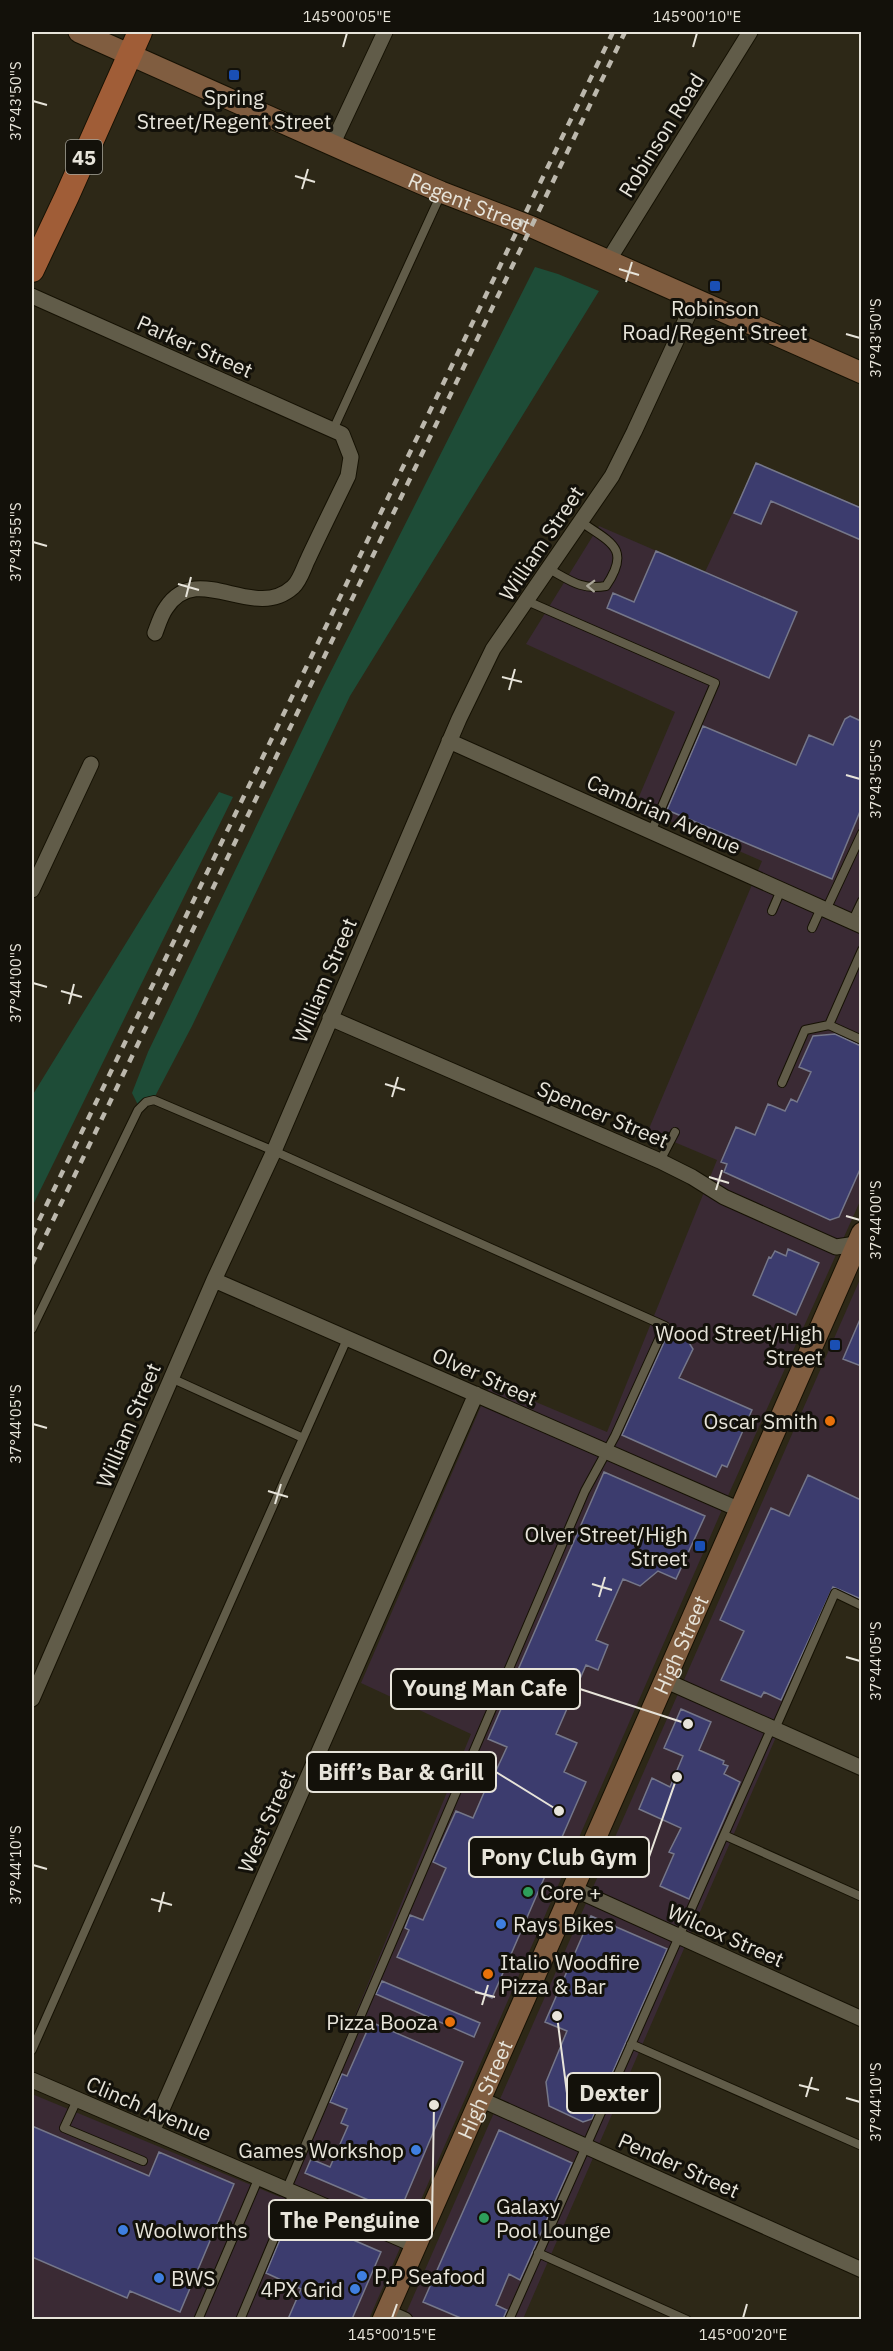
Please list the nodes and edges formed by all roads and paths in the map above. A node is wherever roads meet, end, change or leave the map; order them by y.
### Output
1 (79, 32) edge
2 (140, 32) edge
3 (385, 32) edge
4 (750, 32) edge
5 (130, 54) junction
6 (332, 145) junction
7 (441, 192) junction
8 (608, 261) junction
9 (32, 270) edge
10 (32, 296) edge
11 (695, 300) junction
12 (861, 372) edge
13 (337, 432) junction
14 (581, 522) junction
15 (549, 569) junction
16 (527, 601) junction
17 (154, 633) dead end
18 (449, 741) junction
19 (91, 764) dead end
20 (651, 831) junction
21 (861, 833) edge
22 (32, 890) edge
23 (781, 890) junction
24 (861, 901) edge
25 (823, 909) junction
26 (772, 911) dead end
27 (857, 924) edge
28 (812, 928) dead end
29 (861, 950) edge
30 (330, 1018) junction
31 (829, 1024) junction
32 (861, 1040) edge
33 (782, 1083) dead end
34 (675, 1132) dead end
35 (274, 1151) junction
36 (660, 1161) junction
37 (860, 1240) edge
38 (214, 1280) junction
39 (32, 1329) edge
40 (347, 1339) junction
41 (171, 1378) junction
42 (476, 1394) junction
43 (303, 1438) junction
44 (607, 1453) junction
45 (738, 1509) junction
46 (861, 1606) edge
47 (664, 1680) junction
48 (32, 1699) edge
49 (773, 1729) junction
50 (861, 1768) edge
51 (724, 1836) junction
52 (572, 1888) junction
53 (861, 1897) edge
54 (680, 1937) junction
55 (861, 2019) edge
56 (631, 2044) junction
57 (32, 2050) edge
58 (32, 2080) edge
59 (480, 2099) junction
60 (76, 2100) junction
61 (152, 2132) junction
62 (585, 2146) junction
63 (861, 2146) edge
64 (143, 2161) dead end
65 (259, 2177) junction
66 (290, 2190) junction
67 (415, 2245) junction
68 (538, 2253) junction
69 (861, 2270) edge
70 (392, 2317) edge
71 (198, 2319) edge
72 (240, 2319) edge
73 (509, 2319) edge
74 (687, 2319) edge

1 - 5 main road, Regent Street
2 - 5 main road, 45
3 - 6 street
4 - 8 street, Robinson Road
5 - 6 main road, Regent Street
5 - 9 main road, 45
6 - 7 main road, Regent Street
7 - 8 main road, Regent Street
7 - 13 lane
8 - 11 main road, Regent Street
10 - 13 street, Parker Street
11 - 12 main road, Regent Street
11 - 14 street, William Street
13 - 17 street
14 - 15 street, William Street
14 -> 15 lane
15 - 16 street, William Street
16 - 18 street, William Street
16 - 20 lane
18 - 20 street, Cambrian Avenue
18 - 30 street, William Street
19 - 22 street
20 - 23 street, Cambrian Avenue
21 - 25 lane
23 - 25 street, Cambrian Avenue
23 - 26 lane
24 - 27 lane
25 - 27 street, Cambrian Avenue
25 - 28 lane
29 - 31 lane
30 - 35 street, William Street
30 - 36 street, Spencer Street
31 - 32 lane
31 - 33 lane
34 - 36 lane
35 - 38 street, William Street
35 - 39 lane
35 - 44 lane
36 - 37 street, Spencer Street
37 - 45 main road, High Street
38 - 40 street, Olver Street
38 - 41 street, William Street
40 - 42 street, Olver Street
40 - 43 lane
41 - 43 lane
41 - 48 street, William Street
42 - 44 street, Olver Street
42 - 61 street, West Street
43 - 57 lane
44 - 45 street, Olver Street
44 - 66 lane
45 - 47 main road, High Street
46 - 49 lane
47 - 49 street
47 - 52 main road, High Street
49 - 50 street
49 - 51 lane
51 - 53 lane
51 - 54 lane
52 - 54 street, Wilcox Street
52 - 59 main road, High Street
54 - 55 street, Wilcox Street
54 - 56 lane
56 - 62 lane
56 - 63 lane
58 - 60 street, Clinch Avenue
59 - 62 street, Pender Street
59 - 67 main road, High Street
60 - 61 street, Clinch Avenue
60 - 64 lane
61 - 65 street, Clinch Avenue
62 - 68 lane
62 - 69 street, Pender Street
65 - 66 street, Clinch Avenue
65 - 71 lane
66 - 67 street, Clinch Avenue
66 - 72 lane
67 - 70 main road, High Street
68 - 73 lane
68 - 74 lane

